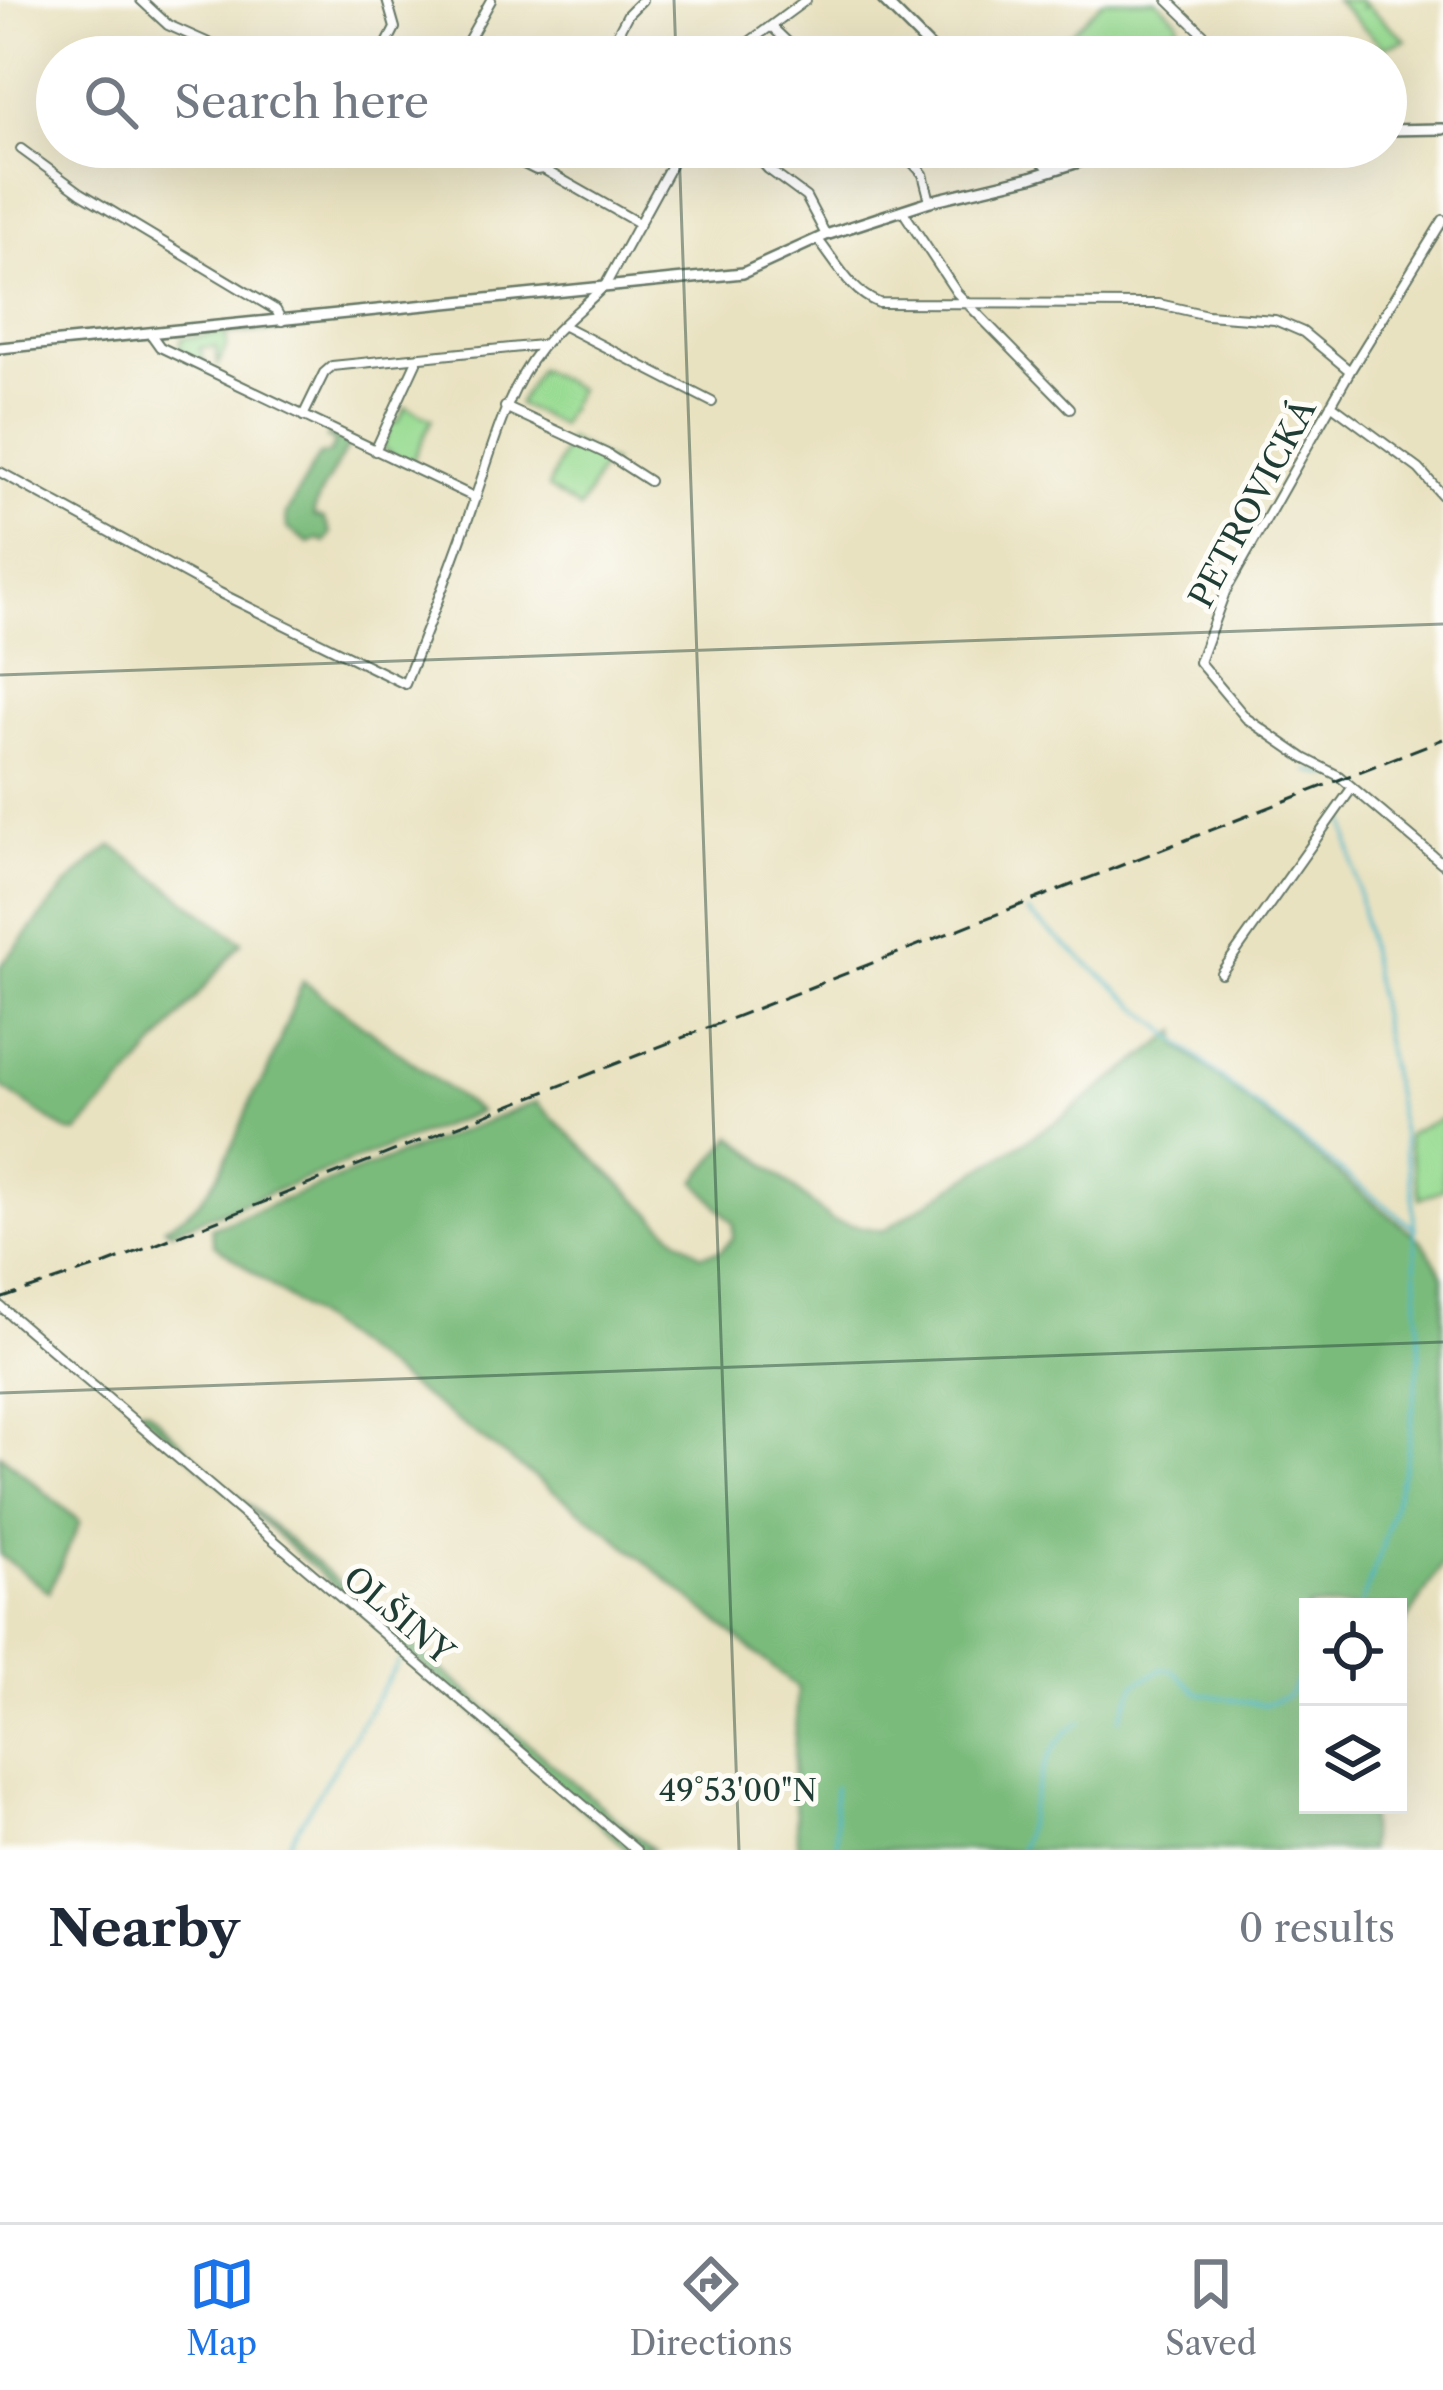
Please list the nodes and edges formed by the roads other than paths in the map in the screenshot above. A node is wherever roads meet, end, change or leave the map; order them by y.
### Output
1 (141, 0) edge
2 (387, 0) edge
3 (491, 0) edge
4 (642, 0) edge
5 (806, 0) edge
6 (883, 0) edge
7 (1168, 0) edge
8 (771, 26) junction
9 (191, 36) edge
10 (391, 36) edge
11 (470, 36) edge
12 (616, 36) edge
13 (759, 36) edge
14 (781, 36) edge
15 (919, 36) edge
16 (1205, 36) edge
17 (1443, 129) edge
18 (1407, 130) edge
19 (22, 148) dead end
20 (36, 159) edge
21 (48, 168) edge
22 (532, 168) edge
23 (670, 168) edge
24 (767, 168) edge
25 (917, 168) edge
26 (1058, 168) edge
27 (543, 169) joint
28 (1052, 170) joint
29 (930, 201) junction
30 (902, 210) junction
31 (1443, 220) edge
32 (640, 224) junction
33 (823, 238) junction
34 (602, 289) junction
35 (965, 302) junction
36 (282, 320) junction
37 (564, 326) junction
38 (150, 333) junction
39 (543, 345) junction
40 (0, 348) edge
41 (419, 357) junction
42 (1350, 370) junction
43 (712, 402) dead end
44 (1331, 404) junction
45 (505, 407) junction
46 (1070, 408) dead end
47 (303, 416) junction
48 (375, 451) junction
49 (0, 472) edge
50 (650, 481) dead end
51 (1443, 496) edge
52 (476, 498) junction
53 (1352, 788) junction
54 (1443, 864) edge
55 (1220, 973) dead end
56 (0, 1306) edge
57 (636, 1850) edge

1 - 9 street
2 - 10 street
3 - 11 street
4 - 12 street
5 - 8 street
6 - 15 street
7 - 16 street
8 - 13 street
8 - 14 street
17 - 18 street
19 - 20 street
21 - 36 street
22 - 27 street
23 - 32 street
24 - 33 street
25 - 29 street
26 - 28 street
27 - 32 street
28 - 29 street
29 - 30 street
30 - 33 street
30 - 35 street
31 - 42 street, PETROVICKÁ
32 - 34 street
33 - 34 street
33 - 35 street
34 - 36 street
34 - 37 street
35 - 42 street
35 - 46 street
36 - 38 street
37 - 39 street
37 - 43 street
38 - 40 street
38 - 47 street
39 - 41 street
39 - 45 street
41 - 47 street
41 - 48 street
42 - 44 street, PETROVICKÁ
44 - 51 street
44 - 53 street, PETROVICKÁ
45 - 50 street
45 - 52 street
47 - 48 street
48 - 52 street
49 - 52 street
53 - 54 street, PETROVICKÁ
53 - 55 street
56 - 57 street, OLŠINY

